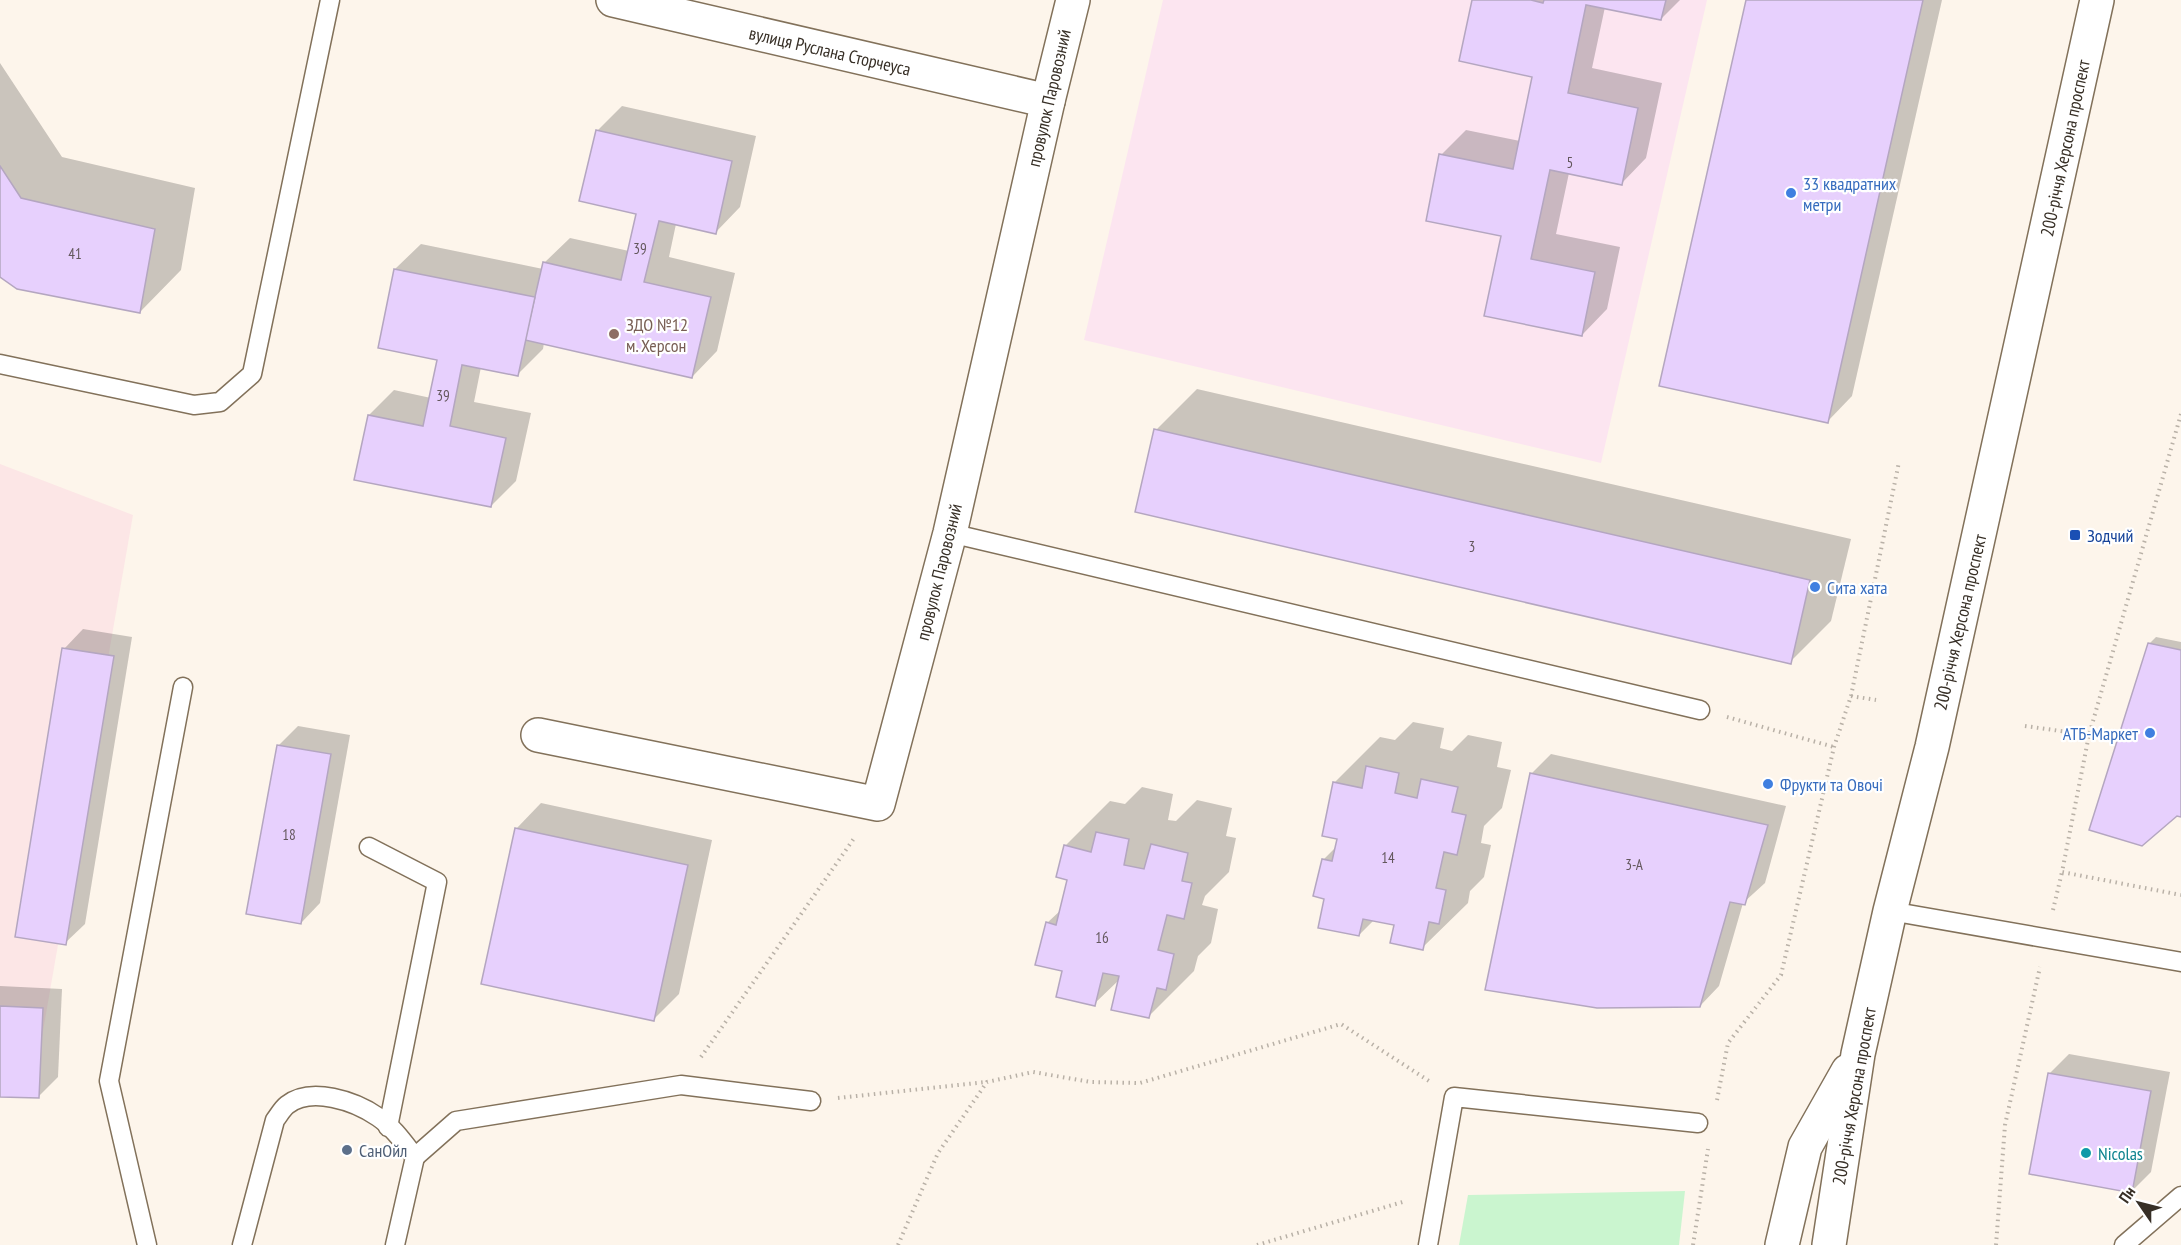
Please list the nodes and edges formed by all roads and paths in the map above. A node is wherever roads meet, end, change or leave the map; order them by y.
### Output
1 (330, 0) edge
2 (613, 0) edge
3 (1072, 0) edge
4 (2097, 0) edge
5 (1048, 101) junction
6 (0, 364) edge
7 (2181, 414) edge
8 (1899, 462) dead end
9 (950, 534) junction
10 (183, 687) dead end
11 (1851, 696) junction
12 (1875, 700) dead end
13 (1700, 710) joint
14 (2025, 726) dead end
15 (538, 735) dead end
16 (2089, 735) junction
17 (1834, 747) junction
18 (878, 804) junction
19 (369, 847) dead end
20 (2062, 872) junction
21 (2181, 895) edge
22 (1890, 911) junction
23 (2047, 937) junction
24 (2181, 962) edge
25 (1858, 1054) junction
26 (987, 1082) junction
27 (681, 1085) junction
28 (1454, 1097) junction
29 (812, 1101) joint
30 (1705, 1124) junction
31 (388, 1126) junction
32 (415, 1157) junction
33 (1437, 1191) junction
34 (2181, 1196) edge
35 (147, 1245) edge
36 (242, 1245) edge
37 (395, 1245) edge
38 (898, 1245) edge
39 (1257, 1245) edge
40 (1428, 1245) edge
41 (1694, 1245) edge
42 (1782, 1245) edge
43 (1829, 1245) edge
44 (1996, 1245) edge
45 (2124, 1245) edge

1 - 6 lane
2 - 5 street, вулиця Руслана Сторчеуса
3 - 5 street, провулок Паровозний
4 - 22 street, 200-річчя Херсона проспект
5 - 9 street, провулок Паровозний
7 - 16 path
8 - 11 path
9 - 13 lane
9 - 18 street, провулок Паровозний
10 - 35 lane
11 - 12 path
11 - 17 path
13 - 17 path
14 - 16 path
15 - 18 street
16 - 20 path
17 - 30 path
18 - 27 path
19 - 31 lane
20 - 21 path
20 - 23 path
22 - 23 lane
22 - 25 street, 200-річчя Херсона проспект
23 - 24 lane
23 - 44 path
25 - 42 street
25 - 43 street, 200-річчя Херсона проспект
26 - 28 path
26 - 29 path
26 - 38 path
27 - 29 lane
27 - 32 lane
28 - 30 lane
28 - 33 lane
30 - 41 path
31 - 32 lane
31 - 36 lane
32 - 37 lane
33 - 39 path
33 - 40 lane
34 - 45 lane

